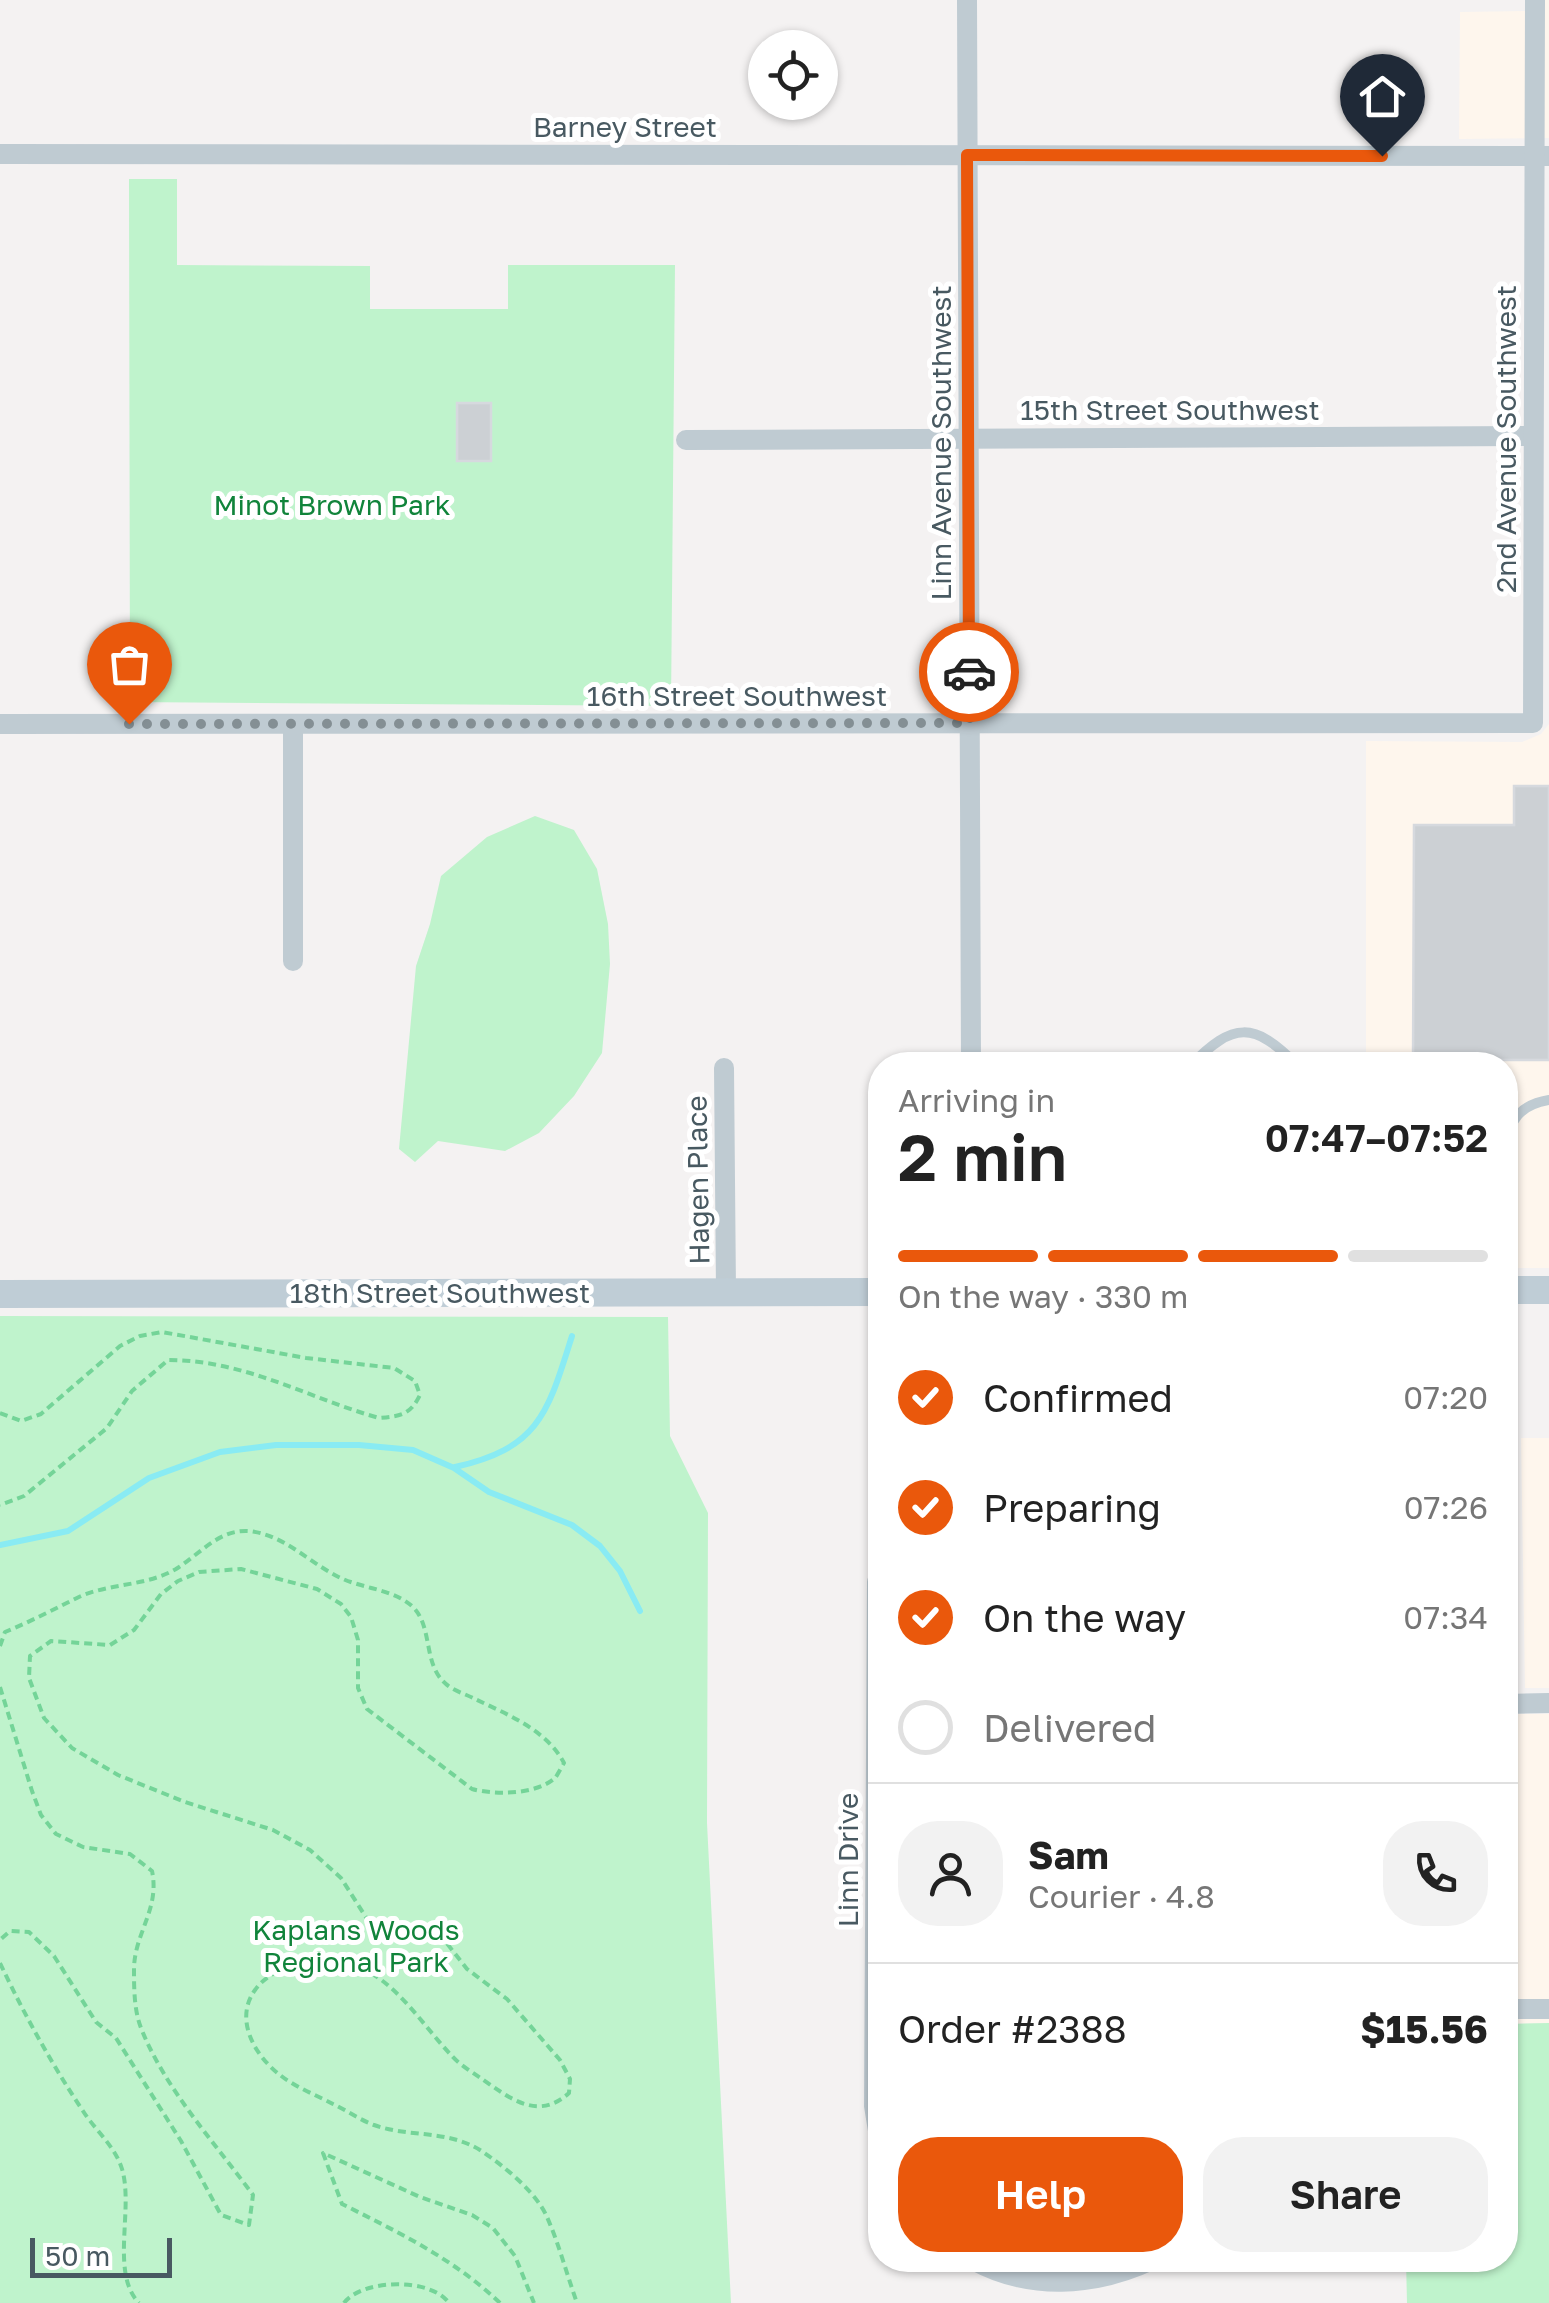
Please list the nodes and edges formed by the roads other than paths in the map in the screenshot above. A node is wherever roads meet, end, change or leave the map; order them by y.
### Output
1 (966, 0) edge
2 (1535, 0) edge
3 (0, 154) edge
4 (967, 155) junction
5 (1541, 156) edge
6 (1533, 436) junction
7 (968, 438) junction
8 (686, 440) dead end
9 (1541, 594) edge
10 (970, 723) junction
11 (1533, 723) joint
12 (0, 724) edge
13 (293, 724) junction
14 (293, 961) dead end
15 (971, 1052) edge
16 (1204, 1052) edge
17 (1284, 1052) edge
18 (724, 1068) dead end
19 (1549, 1100) edge
20 (1518, 1114) edge
21 (1518, 1290) edge
22 (1549, 1290) edge
23 (726, 1292) junction
24 (868, 1292) edge
25 (0, 1294) edge
26 (1549, 1703) edge
27 (1518, 1704) edge
28 (1518, 2009) edge
29 (1549, 2009) edge
30 (1002, 2272) edge
31 (1122, 2272) edge

1 - 4 street, Linn Avenue Southwest
2 - 5 street, 2nd Avenue Southwest
3 - 4 street, Barney Street
4 - 5 street, Barney Street
4 - 7 street, Linn Avenue Southwest
5 - 6 street, 2nd Avenue Southwest
6 - 7 street, 15th Street Southwest
6 - 9 street, 2nd Avenue Southwest
7 - 8 street, 15th Street Southwest
7 - 10 street, Linn Avenue Southwest
9 - 11 street, 2nd Avenue Southwest
10 - 11 street, 16th Street Southwest
10 - 13 street, 16th Street Southwest
10 - 15 street, Linn Avenue Southwest
12 - 13 street, 16th Street Southwest
13 - 14 street
16 - 17 lane
18 - 23 street, Hagen Place
19 - 20 lane
21 - 22 street
23 - 24 street, 18th Street Southwest
23 - 25 street, 18th Street Southwest
26 - 27 street
28 - 29 street
30 - 31 street

